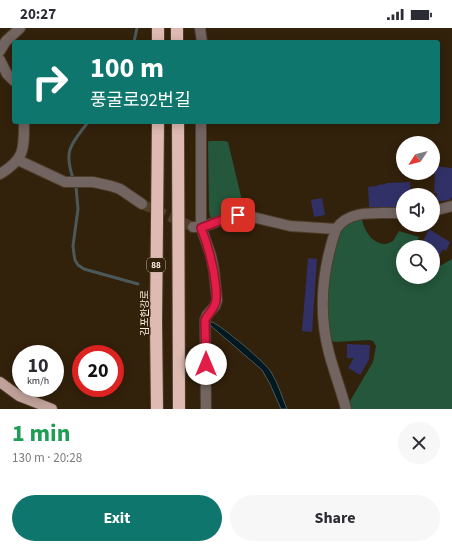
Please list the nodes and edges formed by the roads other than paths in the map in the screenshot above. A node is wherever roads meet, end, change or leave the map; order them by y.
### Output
1 (20, 28) edge
2 (158, 28) edge
3 (177, 28) edge
4 (200, 28) edge
5 (158, 40) edge
6 (177, 40) edge
7 (202, 40) edge
8 (0, 51) edge
9 (0, 60) edge
10 (12, 79) edge
11 (24, 124) edge
12 (158, 124) edge
13 (178, 124) edge
14 (201, 124) edge
15 (18, 160) junction
16 (0, 174) edge
17 (142, 204) tunnel mouth
18 (452, 206) edge
19 (440, 209) edge
20 (396, 213) edge
21 (197, 227) junction
22 (336, 229) junction
23 (0, 382) edge
24 (52, 409) edge
25 (157, 409) edge
26 (179, 409) edge
27 (206, 409) edge
28 (346, 409) edge

1 - 8 lane
2 - 5 highway
3 - 6 highway
4 - 7 lane
9 - 10 lane
11 - 15 lane
12 - 25 highway, 김포한강로 / 88
13 - 26 highway, 88
14 - 21 lane
15 - 16 lane
15 - 17 lane
18 - 19 lane
20 - 22 lane
21 - 22 lane
21 - 27 lane
22 - 28 lane
23 - 24 main road

